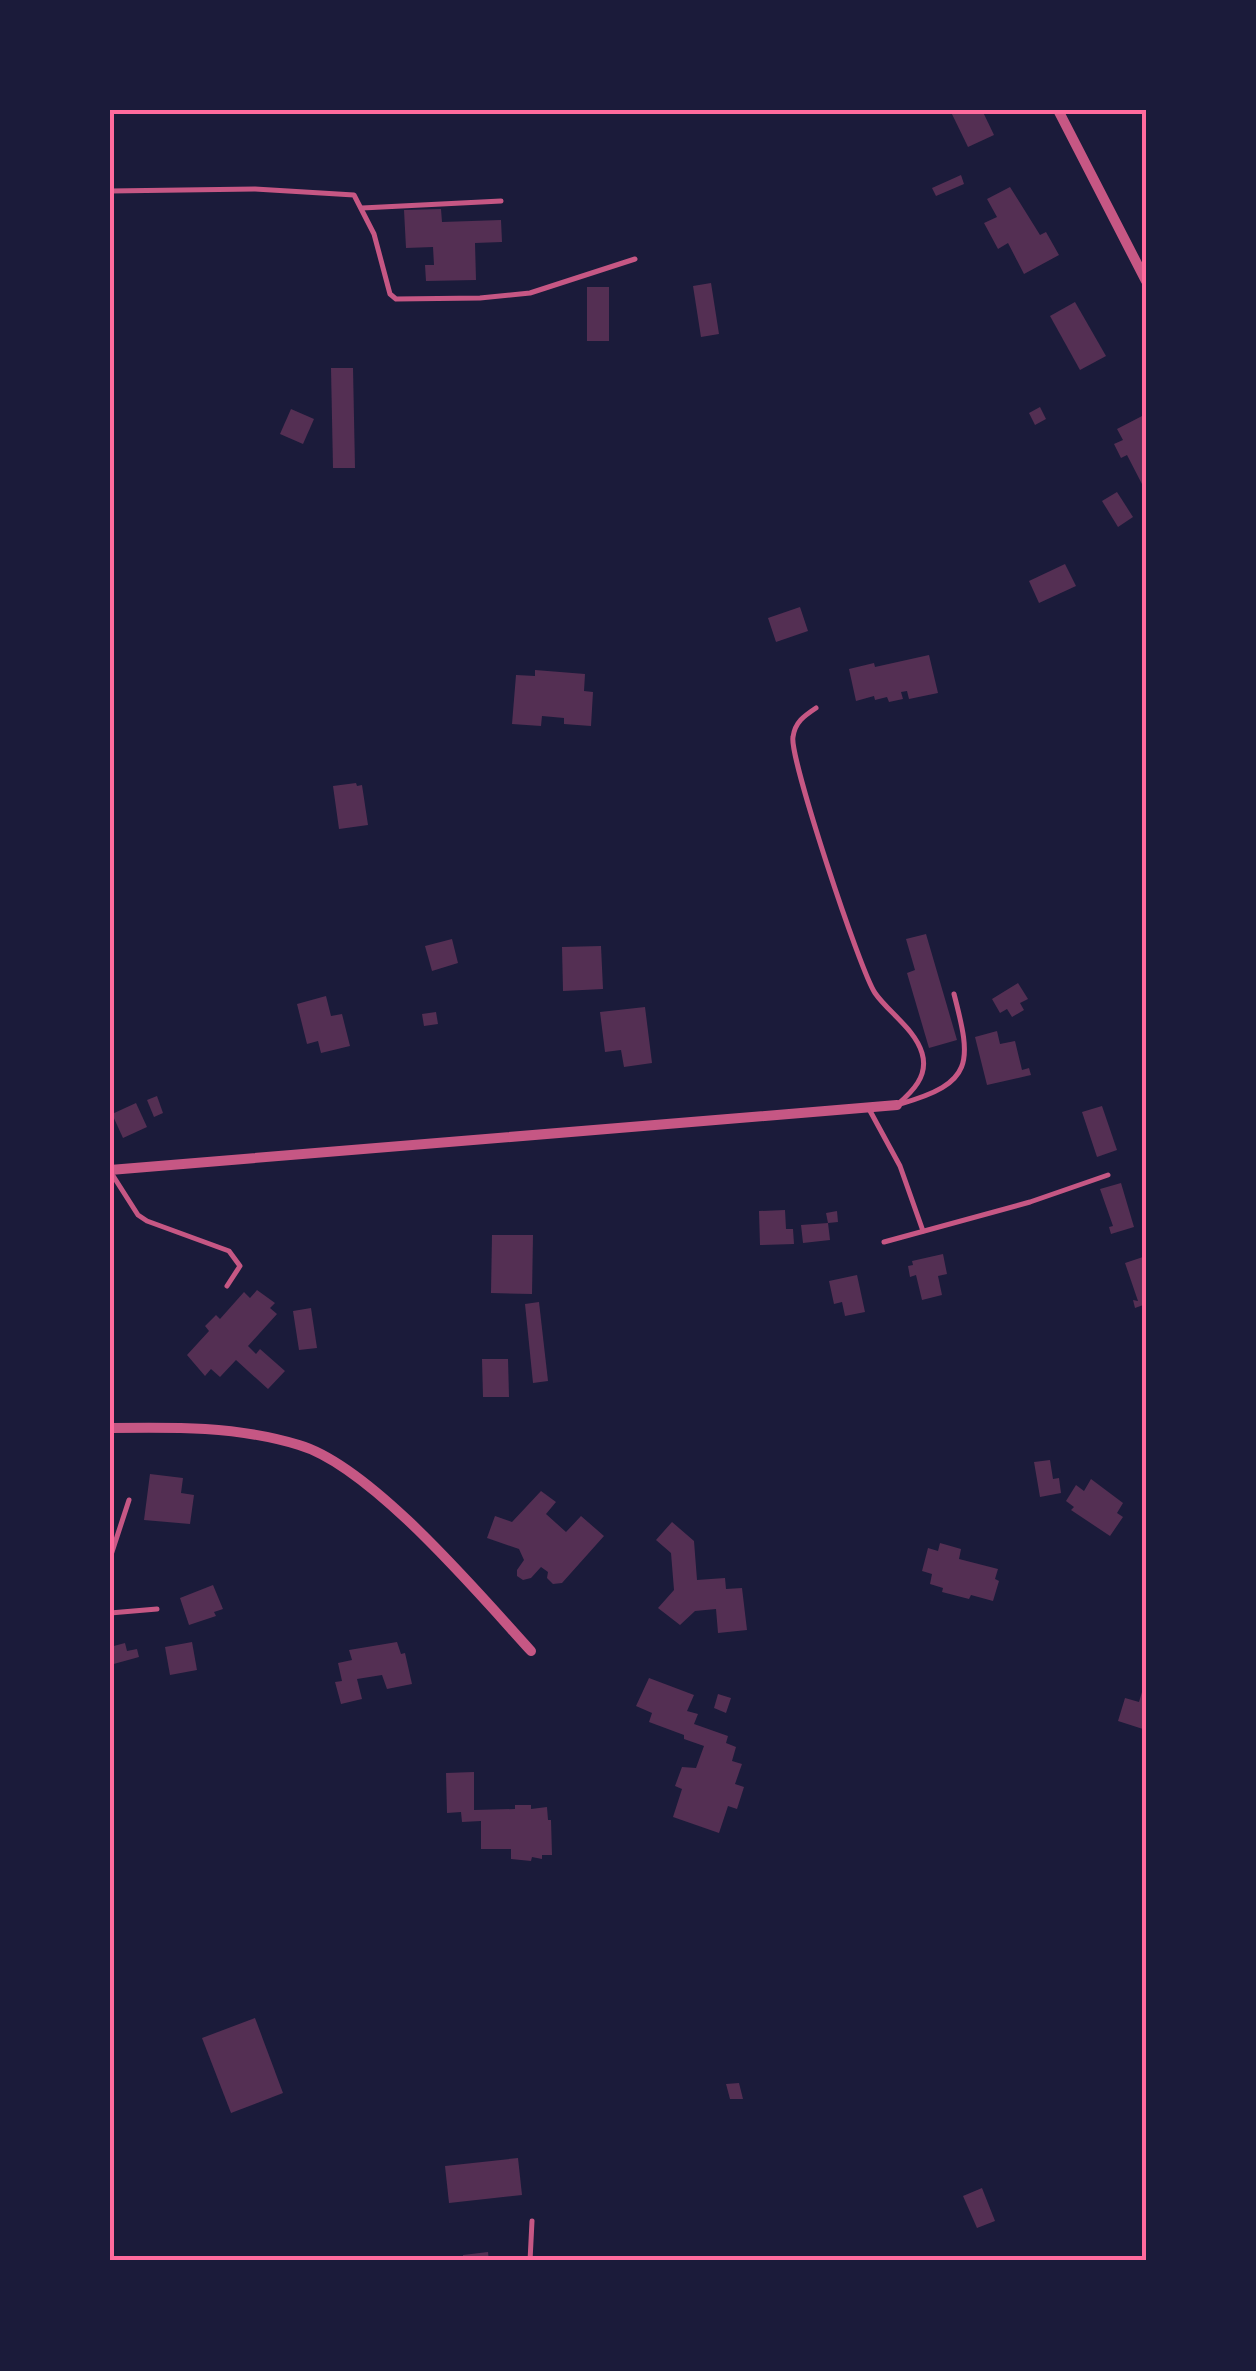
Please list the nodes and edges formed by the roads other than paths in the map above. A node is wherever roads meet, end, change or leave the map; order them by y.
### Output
1 (1058, 110) edge
2 (110, 191) edge
3 (501, 201) dead end
4 (362, 208) junction
5 (635, 259) dead end
6 (1146, 282) edge
7 (816, 708) dead end
8 (954, 994) dead end
9 (897, 1105) junction
10 (868, 1108) junction
11 (110, 1170) edge
12 (1108, 1176) dead end
13 (923, 1231) junction
14 (884, 1242) dead end
15 (227, 1286) dead end
16 (110, 1428) edge
17 (130, 1500) dead end
18 (110, 1558) edge
19 (157, 1609) dead end
20 (110, 1613) edge
21 (531, 1651) dead end
22 (532, 2221) dead end
23 (530, 2261) edge

1 - 6 street
2 - 4 lane
3 - 4 lane
4 - 5 lane
7 - 9 lane
8 - 9 lane
9 - 10 street
10 - 11 street
10 - 13 lane
11 - 15 lane
12 - 13 lane
13 - 14 lane
16 - 21 street
17 - 18 lane
19 - 20 lane
22 - 23 lane

